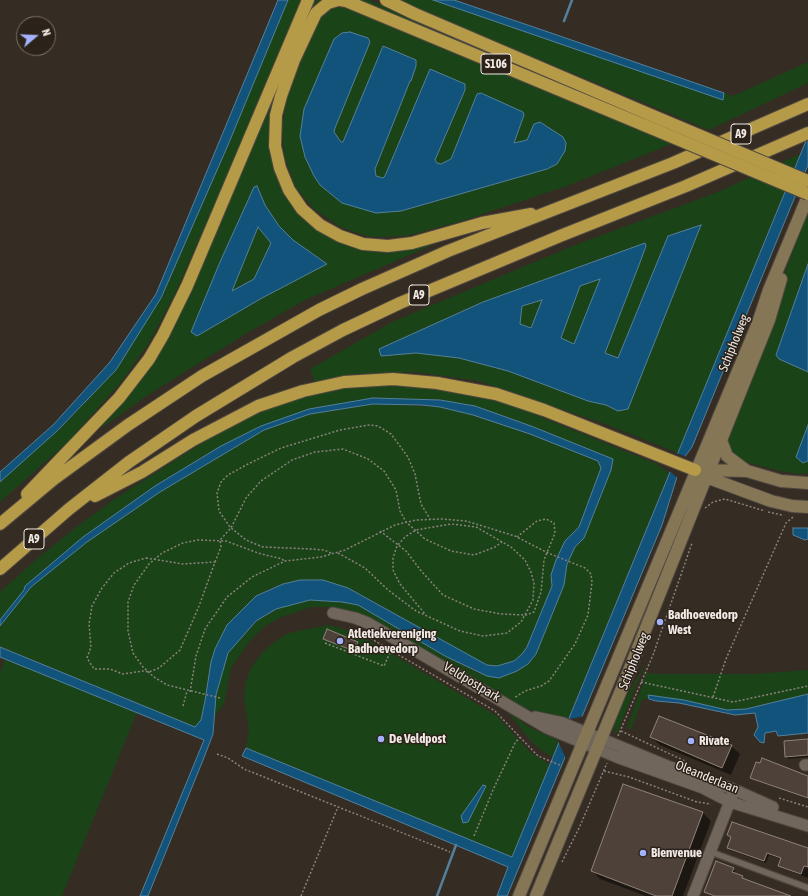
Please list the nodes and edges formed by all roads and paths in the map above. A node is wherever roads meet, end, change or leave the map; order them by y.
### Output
1 (308, 0) edge
2 (341, 0) edge
3 (391, 3) edge
4 (808, 104) edge
5 (804, 135) edge
6 (808, 181) edge
7 (808, 195) edge
8 (558, 209) junction
9 (796, 226) junction
10 (721, 440) junction
11 (693, 469) junction
12 (747, 472) junction
13 (708, 474) junction
14 (808, 484) edge
15 (808, 507) edge
16 (69, 509) junction
17 (704, 510) dead end
18 (793, 517) junction
19 (800, 518) dead end
20 (430, 519) junction
21 (435, 519) junction
22 (406, 522) junction
23 (0, 523) edge
24 (478, 524) junction
25 (438, 525) junction
26 (476, 527) junction
27 (231, 528) junction
28 (380, 531) junction
29 (414, 531) junction
30 (694, 536) dead end
31 (517, 537) junction
32 (220, 540) junction
33 (502, 541) junction
34 (399, 544) junction
35 (338, 552) junction
36 (546, 552) junction
37 (332, 554) junction
38 (154, 559) junction
39 (284, 561) junction
40 (215, 562) junction
41 (0, 569) edge
42 (333, 613) dead end
43 (425, 614) junction
44 (526, 615) junction
45 (349, 628) dead end
46 (325, 643) dead end
47 (393, 645) junction
48 (148, 672) junction
49 (641, 682) junction
50 (808, 686) edge
51 (187, 691) junction
52 (190, 692) junction
53 (714, 697) junction
54 (220, 698) dead end
55 (510, 702) dead end
56 (184, 706) dead end
57 (620, 731) junction
58 (581, 736) junction
59 (520, 737) junction
60 (599, 743) junction
61 (613, 749) junction
62 (217, 754) dead end
63 (691, 763) dead end
64 (563, 766) dead end
65 (604, 770) junction
66 (737, 787) junction
67 (728, 806) junction
68 (338, 807) junction
69 (808, 820) edge
70 (808, 826) edge
71 (474, 836) dead end
72 (450, 852) dead end
73 (711, 852) junction
74 (560, 866) dead end
75 (808, 888) edge
76 (301, 896) edge
77 (519, 896) edge
78 (536, 896) edge
79 (693, 896) edge

1 - 23 highway, A9
2 - 7 highway, S106, bridge
2 - 8 highway, A9
3 - 6 highway, S106, bridge
4 - 8 highway, A9
5 - 16 highway, A9
7 - 9 main road, Schipholweg
8 - 23 highway, A9
9 - 10 main road, Schipholweg
9 - 11 main road, Schipholweg
10 - 12 main road
10 - 13 main road, Schipholweg
11 - 13 main road
11 - 16 highway, A9
11 - 58 main road, Schipholweg
12 - 13 main road
12 - 14 main road
13 - 15 main road
13 - 60 main road, Schipholweg
16 - 41 highway, A9
17 - 18 path
18 - 19 path
18 - 53 path
20 - 21 path
20 - 22 path
20 - 27 path
21 - 24 path
21 - 25 path
22 - 27 path
22 - 28 path
22 - 29 path
24 - 26 path
24 - 31 path
25 - 26 path
25 - 29 path
26 - 33 path
27 - 32 path
27 - 37 path
28 - 34 path
28 - 35 path
29 - 33 path
29 - 34 path
30 - 49 path, Schipholweg
31 - 36 path
31 - 36 path
32 - 38 path
32 - 39 path
32 - 40 path
33 - 44 path
34 - 43 path
34 - 44 path
35 - 37 path
35 - 43 path
36 - 44 path
36 - 55 path
37 - 39 path
38 - 40 path
38 - 48 path
38 - 48 path
39 - 52 path
40 - 48 path
42 - 47 street, Veldpostpark
43 - 44 path
45 - 47 path, Veldpostpark
46 - 47 path
47 - 58 street, Veldpostpark
47 - 59 path, Veldpostpark
48 - 51 path
49 - 53 path
49 - 57 path, Schipholweg
50 - 53 path
51 - 52 path
51 - 56 path
52 - 54 path
57 - 61 path, Schipholweg
57 - 63 path, Oleanderlaan
58 - 60 street, Veldpostpark
58 - 77 main road, Schipholweg
59 - 64 path, Veldpostpark
59 - 71 path
60 - 61 street, Oleanderlaan
60 - 78 main road, Schipholweg
61 - 65 path, Schipholweg
61 - 66 street, Oleanderlaan
61 - 67 street, Oleanderlaan
62 - 68 path
65 - 67 path, Oleanderlaan
65 - 74 path, Schipholweg
66 - 67 street
66 - 69 street, Oleanderlaan
67 - 70 street, Oleanderlaan
67 - 73 street
68 - 72 path
68 - 76 path
73 - 75 lane
73 - 79 street

